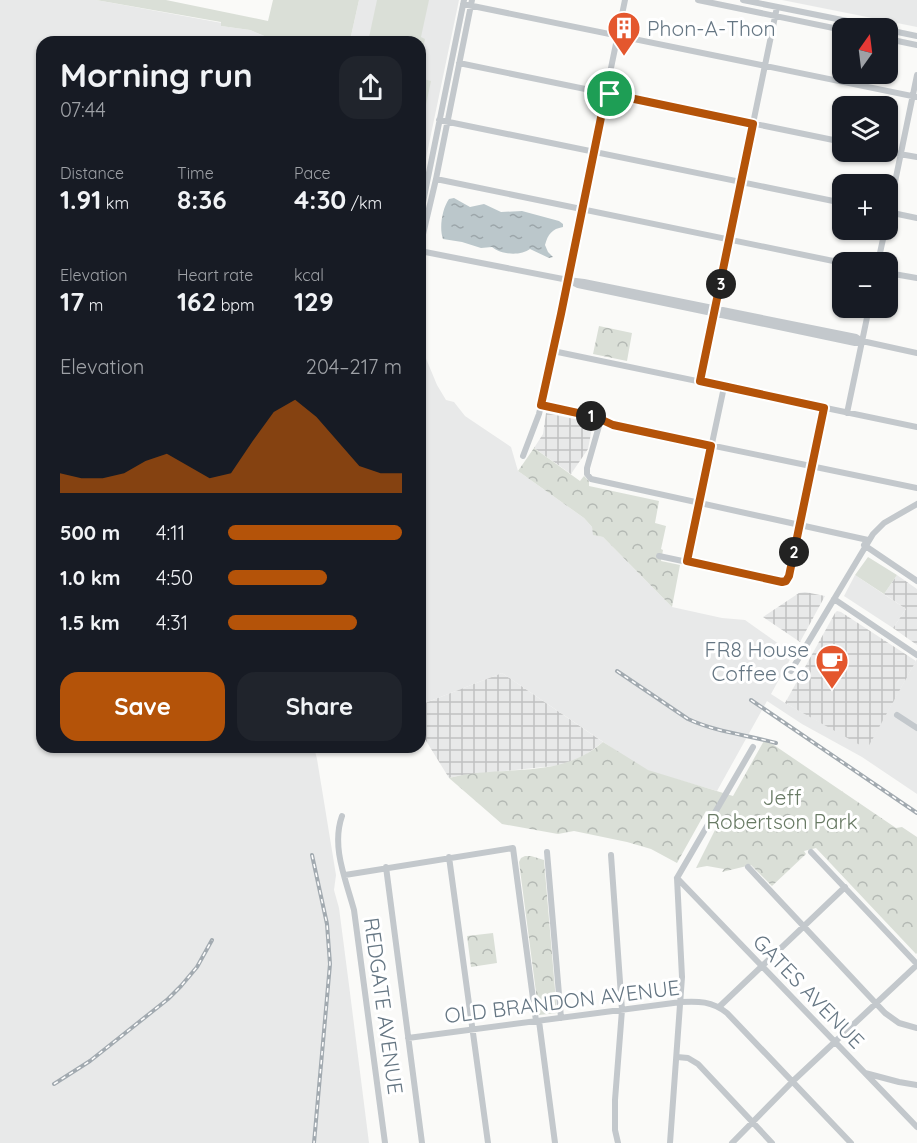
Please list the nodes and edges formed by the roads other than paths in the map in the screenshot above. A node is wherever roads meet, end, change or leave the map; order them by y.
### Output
1 (625, 0) edge
2 (698, 0) edge
3 (743, 0) edge
4 (464, 2) edge
5 (472, 3) edge
6 (777, 7) junction
7 (776, 16) junction
8 (832, 18) edge
9 (832, 28) edge
10 (898, 32) edge
11 (618, 36) junction
12 (917, 36) edge
13 (898, 41) edge
14 (916, 45) edge
15 (459, 63) junction
16 (765, 66) junction
17 (917, 75) edge
18 (606, 93) junction
19 (915, 97) edge
20 (440, 120) junction
21 (447, 122) junction
22 (753, 124) junction
23 (832, 140) edge
24 (594, 152) junction
25 (898, 154) edge
26 (901, 154) junction
27 (917, 157) edge
28 (897, 174) edge
29 (436, 179) junction
30 (741, 182) junction
31 (426, 188) edge
32 (832, 201) edge
33 (582, 210) junction
34 (898, 215) edge
35 (917, 218) edge
36 (426, 223) edge
37 (730, 240) junction
38 (426, 250) edge
39 (832, 261) edge
40 (898, 275) edge
41 (917, 278) edge
42 (568, 280) junction
43 (715, 311) junction
44 (867, 318) edge
45 (862, 342) junction
46 (553, 351) junction
47 (917, 353) edge
48 (700, 381) junction
49 (724, 387) junction
50 (541, 405) junction
51 (824, 408) junction
52 (847, 412) junction
53 (601, 419) junction
54 (917, 427) edge
55 (711, 446) junction
56 (523, 456) dead end
57 (812, 466) junction
58 (917, 488) edge
59 (699, 504) junction
60 (917, 504) edge
61 (800, 525) junction
62 (866, 543) junction
63 (659, 556) dead end
64 (687, 561) junction
65 (917, 581) edge
66 (834, 599) junction
67 (917, 655) edge
68 (791, 671) dead end
69 (897, 715) dead end
70 (917, 728) edge
71 (753, 747) dead end
72 (342, 816) dead end
73 (547, 852) dead end
74 (811, 852) dead end
75 (611, 855) dead end
76 (449, 857) junction
77 (386, 867) junction
78 (748, 867) dead end
79 (345, 875) junction
80 (677, 878) junction
81 (845, 887) junction
82 (803, 927) junction
83 (917, 965) edge
84 (762, 966) junction
85 (681, 1002) junction
86 (875, 1004) junction
87 (719, 1007) junction
88 (622, 1010) junction
89 (561, 1018) junction
90 (538, 1021) junction
91 (917, 1028) edge
92 (473, 1029) junction
93 (408, 1038) junction
94 (835, 1043) junction
95 (677, 1057) junction
96 (864, 1073) junction
97 (793, 1082) junction
98 (917, 1085) edge
99 (752, 1121) junction
100 (917, 1127) edge
101 (385, 1143) edge
102 (422, 1143) edge
103 (488, 1143) edge
104 (555, 1143) edge
105 (618, 1143) edge
106 (670, 1143) edge
107 (732, 1143) edge
108 (772, 1143) edge
109 (851, 1143) edge

1 - 11 street
2 - 7 street
3 - 6 street
4 - 5 street
4 - 20 street
5 - 11 street
5 - 15 street
6 - 7 street
6 - 8 street
7 - 9 street
7 - 16 street
10 - 12 street
11 - 16 street
11 - 18 street
13 - 14 street
15 - 18 street
15 - 21 street
16 - 19 street
16 - 22 street
17 - 19 street
18 - 22 street
18 - 24 street
19 - 26 street
20 - 21 street
20 - 31 street
21 - 24 street
21 - 29 street
22 - 23 street
22 - 30 street
24 - 30 street
24 - 33 street
25 - 26 street
26 - 27 street
26 - 28 street
29 - 33 street
29 - 36 street
30 - 32 street
30 - 37 street
33 - 37 street
33 - 42 street
34 - 35 street
37 - 39 street
37 - 43 street
38 - 42 street
40 - 41 street
42 - 43 street
42 - 46 street
43 - 45 street
43 - 48 street
44 - 45 street
45 - 47 street
45 - 52 street
46 - 48 street
46 - 50 street
48 - 49 street
49 - 51 street
49 - 55 street
50 - 53 street
50 - 56 street
51 - 52 street
51 - 57 street
52 - 54 street
53 - 55 street
53 - 59 street
55 - 57 street
55 - 59 street
57 - 58 street
57 - 61 street
59 - 61 street
59 - 64 street
60 - 62 street
61 - 62 street
61 - 64 street
62 - 65 street
62 - 66 street
63 - 64 street
66 - 67 street
66 - 68 street
69 - 70 street
71 - 80 street
72 - 79 street, REDGATE AVENUE
73 - 89 street
74 - 81 street
75 - 88 street
76 - 77 street
76 - 90 street
76 - 92 street
77 - 79 street
77 - 93 street
78 - 82 street
79 - 101 street, REDGATE AVENUE
80 - 84 street, GATES AVENUE
80 - 85 street
81 - 82 street
81 - 83 street
82 - 84 street
82 - 86 street
83 - 86 street
84 - 87 street
84 - 94 street, GATES AVENUE
85 - 87 street, OLD BRANDON AVENUE
85 - 88 street, OLD BRANDON AVENUE
85 - 95 street
86 - 91 street
86 - 94 street
87 - 97 street
88 - 89 street, OLD BRANDON AVENUE
88 - 105 street
89 - 90 street, OLD BRANDON AVENUE
90 - 92 street, OLD BRANDON AVENUE
90 - 104 street
92 - 93 street, OLD BRANDON AVENUE
92 - 103 street
93 - 102 street
94 - 96 street, GATES AVENUE
94 - 97 street
95 - 99 street
95 - 106 street
96 - 98 street
96 - 100 street, GATES AVENUE
97 - 99 street
97 - 109 street
99 - 107 street
99 - 108 street

